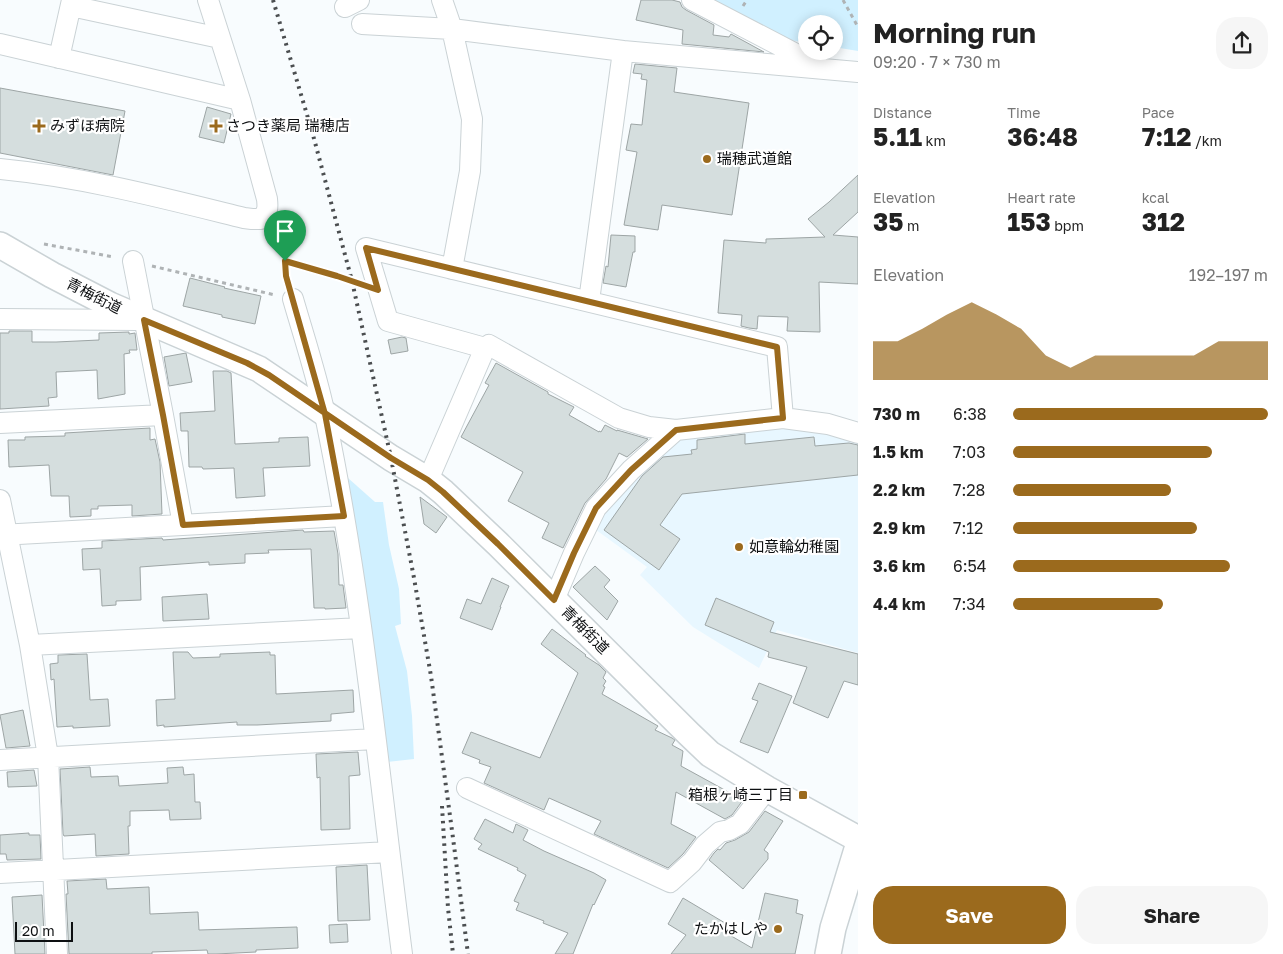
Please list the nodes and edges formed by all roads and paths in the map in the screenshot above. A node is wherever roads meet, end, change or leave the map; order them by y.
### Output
1 (208, 0) edge
2 (442, 0) edge
3 (692, 0) edge
4 (843, 0) edge
5 (71, 3) edge
6 (362, 24) dead end
7 (858, 27) edge
8 (452, 29) junction
9 (220, 38) junction
10 (0, 44) edge
11 (622, 51) junction
12 (59, 58) junction
13 (827, 70) junction
14 (858, 72) edge
15 (240, 100) junction
16 (0, 169) edge
17 (266, 214) junction
18 (43, 243) dead end
19 (0, 245) edge
20 (133, 261) junction
21 (285, 261) junction
22 (452, 269) junction
23 (378, 290) junction
24 (293, 299) junction
25 (590, 301) junction
26 (0, 318) edge
27 (144, 320) junction
28 (485, 348) junction
29 (325, 414) junction
30 (163, 415) junction
31 (783, 418) junction
32 (0, 423) edge
33 (676, 430) junction
34 (858, 433) edge
35 (428, 480) junction
36 (0, 500) edge
37 (344, 516) junction
38 (183, 525) junction
39 (3, 535) edge
40 (554, 600) junction
41 (361, 628) junction
42 (30, 645) junction
43 (375, 739) junction
44 (48, 757) junction
45 (0, 760) edge
46 (467, 788) dead end
47 (767, 789) junction
48 (858, 839) edge
49 (858, 846) edge
50 (389, 852) junction
51 (54, 869) junction
52 (0, 873) edge
53 (56, 954) edge
54 (402, 954) edge
55 (828, 954) edge

1 - 9 street
2 - 8 street
3 - 13 street
4 - 7 path
5 - 9 street
5 - 12 street
6 - 8 street
8 - 11 street
8 - 22 street
9 - 15 street
10 - 12 street
11 - 13 street
11 - 25 street
12 - 15 street
13 - 14 street
15 - 17 street
16 - 17 street
17 - 21 path
18 - 20 path
19 - 27 main road, 青梅街道
20 - 24 path
20 - 27 street
21 - 23 path
21 - 24 path
22 - 23 street
22 - 25 street
23 - 28 street
24 - 29 street
25 - 31 street
26 - 27 street
27 - 29 main road, 青梅街道
27 - 30 street
28 - 33 street
28 - 35 street
29 - 35 main road, 青梅街道
29 - 37 street
30 - 32 street
30 - 38 street
31 - 33 street
31 - 34 street
33 - 40 street
35 - 40 main road, 青梅街道
36 - 39 street
37 - 38 street
37 - 41 street
38 - 39 street
39 - 42 street
40 - 47 main road, 青梅街道
41 - 42 street
41 - 43 street
42 - 44 street
43 - 44 street
43 - 50 street
44 - 45 street
44 - 51 street
46 - 47 street
47 - 48 main road, 青梅街道
49 - 55 main road
50 - 51 street
50 - 54 street
51 - 52 street
51 - 53 street

